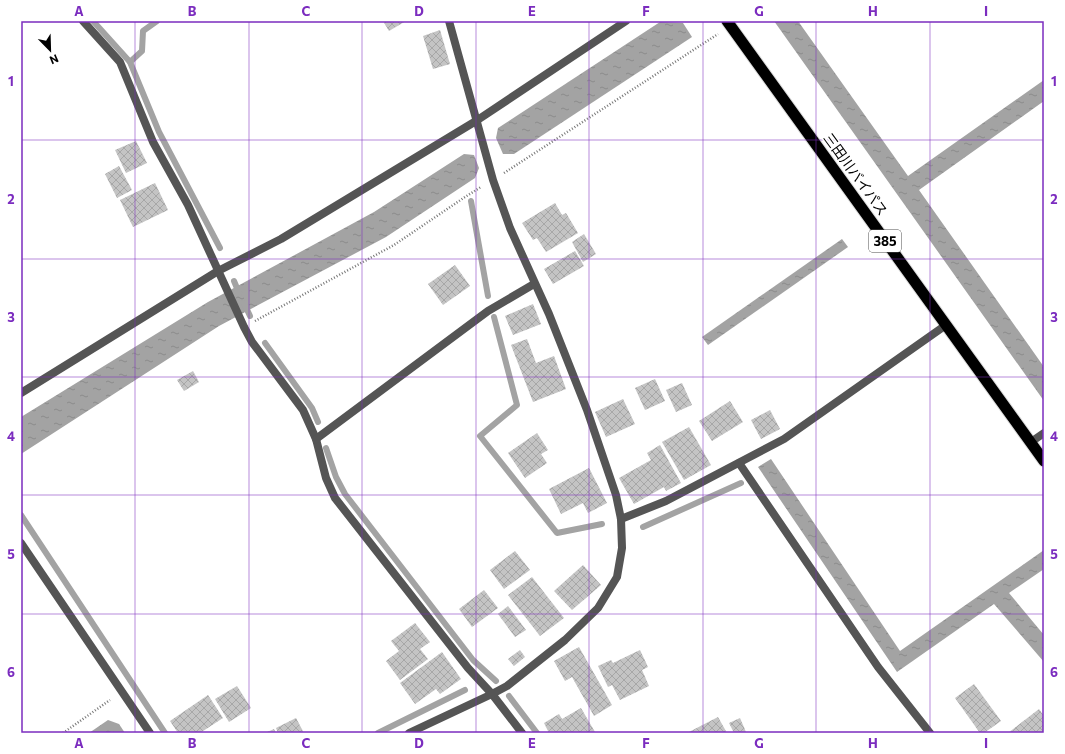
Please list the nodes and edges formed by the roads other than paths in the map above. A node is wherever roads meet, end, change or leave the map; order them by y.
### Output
1 (83, 21) edge
2 (449, 21) edge
3 (626, 21) edge
4 (727, 21) edge
5 (476, 121) junction
6 (218, 271) junction
7 (534, 284) junction
8 (946, 324) junction
9 (21, 393) edge
10 (1044, 433) edge
11 (316, 439) junction
12 (1031, 442) junction
13 (1044, 461) edge
14 (739, 463) junction
15 (621, 519) junction
16 (21, 543) edge
17 (492, 694) junction
18 (150, 733) edge
19 (409, 733) edge
20 (522, 733) edge
21 (930, 733) edge

1 - 6 street
2 - 5 street
3 - 5 street
4 - 8 highway, 三田川バイパス / 385
5 - 6 street
5 - 7 street
6 - 9 street
6 - 11 street
7 - 11 street
7 - 15 street
8 - 12 highway, 三田川バイパス / 385
8 - 14 street
10 - 12 street
11 - 17 street
12 - 13 highway, 三田川バイパス / 385
14 - 15 street
14 - 21 street
15 - 17 street
16 - 18 street
17 - 19 street
17 - 20 street

